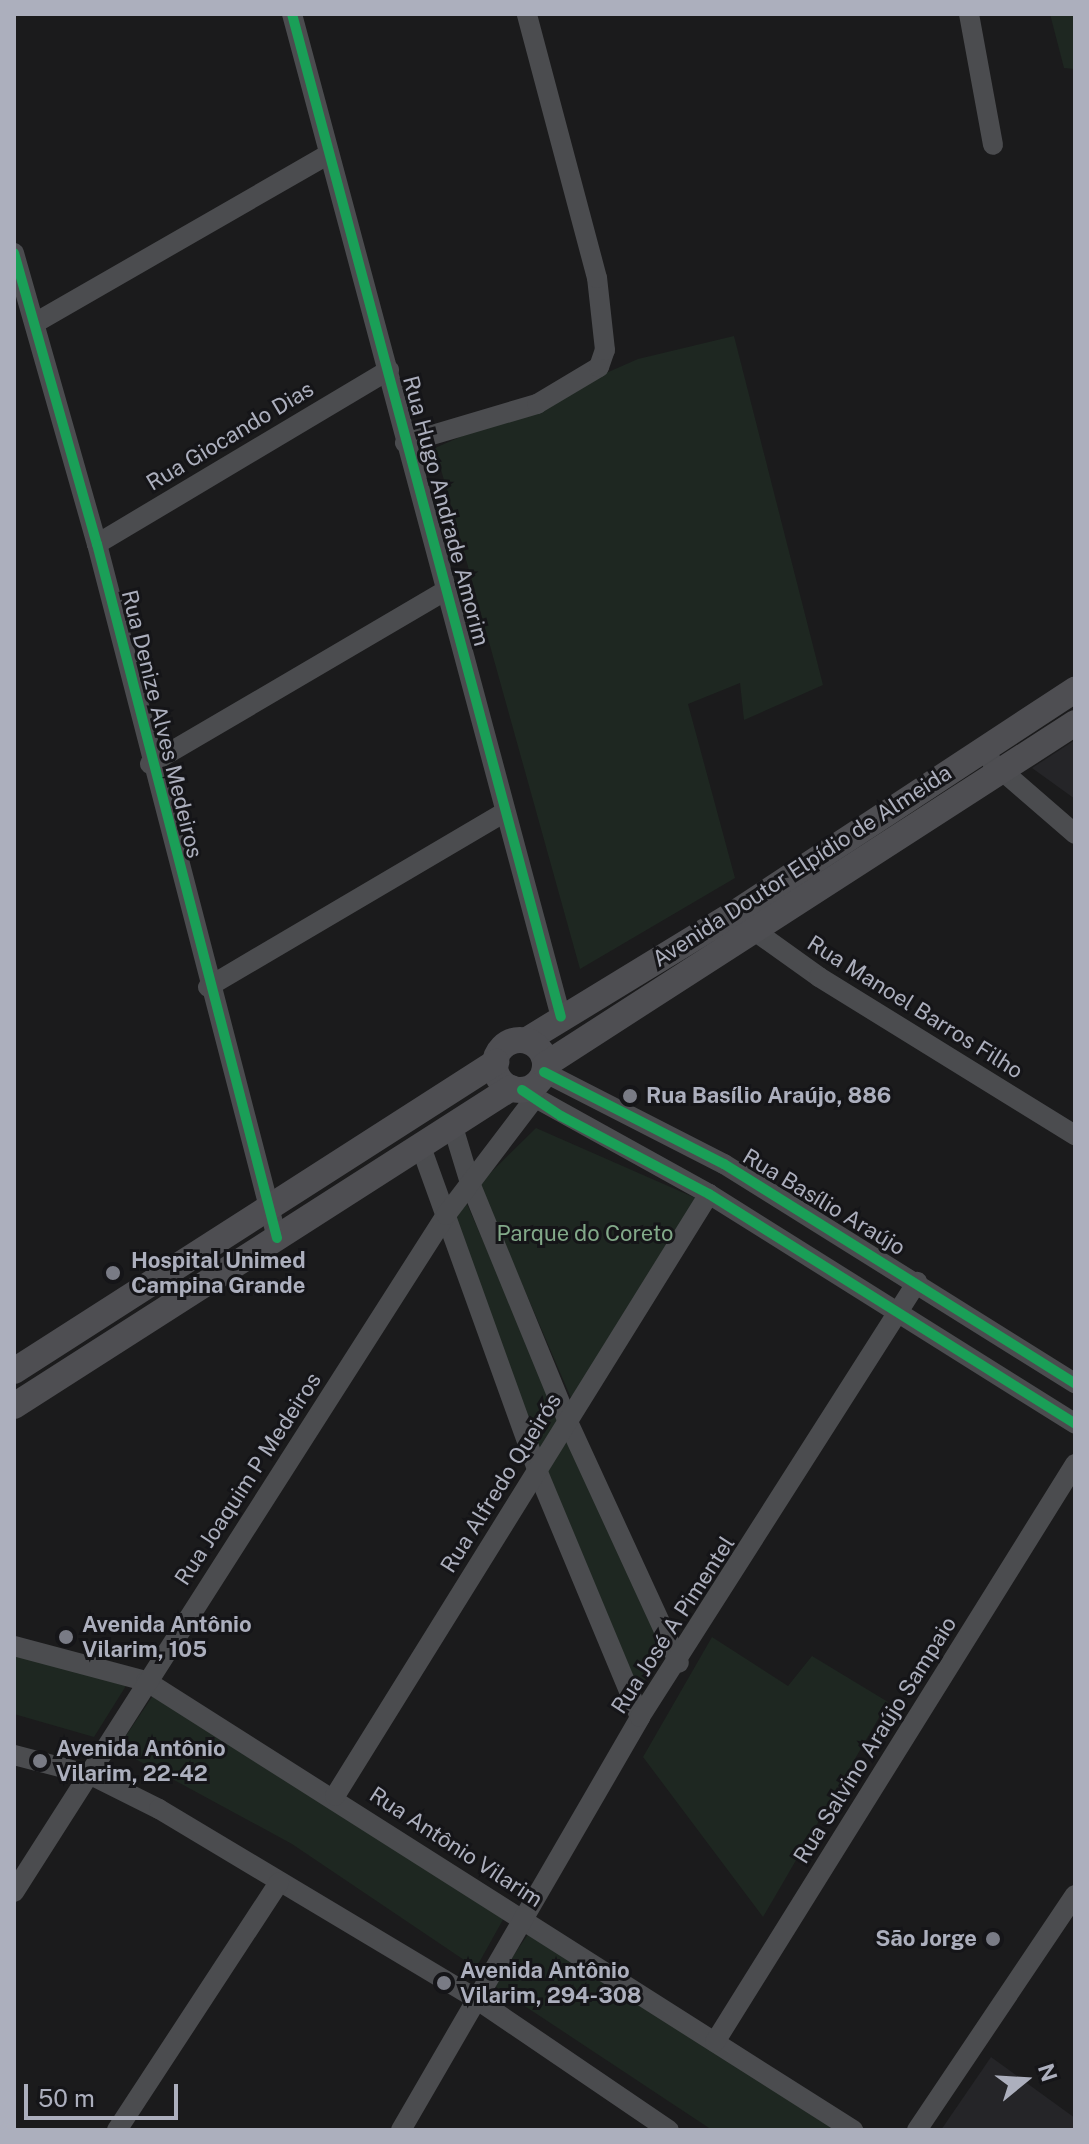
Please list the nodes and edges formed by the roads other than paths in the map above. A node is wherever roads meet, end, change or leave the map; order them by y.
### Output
1 (292, 14) edge
2 (527, 14) edge
3 (969, 14) edge
4 (993, 145) dead end
5 (327, 155) junction
6 (14, 253) edge
7 (35, 323) junction
8 (389, 370) junction
9 (405, 443) junction
10 (97, 544) junction
11 (446, 590) junction
12 (1075, 690) edge
13 (1075, 723) edge
14 (984, 749) junction
15 (150, 764) junction
16 (999, 772) junction
17 (503, 813) junction
18 (1075, 834) edge
19 (743, 921) junction
20 (208, 987) junction
21 (561, 1017) junction
22 (527, 1040) junction
23 (496, 1062) junction
24 (544, 1068) junction
25 (523, 1092) junction
26 (453, 1127) junction
27 (1075, 1135) edge
28 (421, 1147) junction
29 (470, 1183) junction
30 (709, 1194) junction
31 (266, 1206) junction
32 (446, 1215) junction
33 (277, 1238) junction
34 (917, 1282) junction
35 (899, 1315) junction
36 (14, 1371) edge
37 (1075, 1383) edge
38 (14, 1406) edge
39 (568, 1422) junction
40 (1075, 1424) edge
41 (1075, 1464) edge
42 (537, 1470) junction
43 (14, 1646) edge
44 (679, 1663) junction
45 (146, 1681) junction
46 (640, 1717) junction
47 (14, 1755) edge
48 (91, 1775) junction
49 (335, 1796) junction
50 (279, 1882) junction
51 (14, 1892) edge
52 (1075, 1895) edge
53 (522, 1919) junction
54 (476, 1999) junction
55 (715, 2042) junction
56 (666, 2129) edge
57 (117, 2130) edge
58 (401, 2130) edge
59 (853, 2130) edge
60 (917, 2130) edge

1 - 5 street, Rua Hugo Andrade Amorim
2 - 9 street
3 - 4 street
5 - 7 street
5 - 8 street, Rua Hugo Andrade Amorim
6 - 7 street, Rua Denize Alves Medeiros
7 - 10 street, Rua Denize Alves Medeiros
8 - 9 street, Rua Hugo Andrade Amorim
8 - 10 street, Rua Giocando Dias
9 - 11 street, Rua Hugo Andrade Amorim
10 - 15 street, Rua Denize Alves Medeiros
11 - 15 street
11 - 17 street, Rua Hugo Andrade Amorim
12 - 14 main road, Avenida Doutor Elpídio de Almeida
13 - 16 main road, Avenida Doutor Elpídio de Almeida
14 - 16 street
14 - 19 main road, Avenida Doutor Elpídio de Almeida
15 - 20 street, Rua Denize Alves Medeiros
16 - 18 street
16 - 19 main road, Avenida Doutor Elpídio de Almeida
17 - 20 street
17 - 21 street, Rua Hugo Andrade Amorim
19 - 21 main road, Avenida Doutor Elpídio de Almeida
19 - 24 main road, Avenida Doutor Elpídio de Almeida
19 - 27 street, Rua Manoel Barros Filho
20 - 31 street, Rua Denize Alves Medeiros
21 - 22 main road, Avenida Doutor Elpídio de Almeida
22 - 23 main road
22 - 24 main road
23 - 25 main road
23 - 31 main road
24 - 25 main road
24 - 34 street, Rua Basílio Araújo
25 - 26 main road
25 - 29 street, Rua Joaquim P Medeiros
25 - 30 street
26 - 28 main road
26 - 29 street
28 - 32 street
28 - 33 main road
29 - 32 street, Rua Joaquim P Medeiros
29 - 39 street
30 - 35 street
30 - 39 street, Rua Alfredo Queirós
31 - 33 street, Rua Denize Alves Medeiros
31 - 36 main road
32 - 42 street
32 - 45 street, Rua Joaquim P Medeiros
33 - 38 main road
34 - 35 street, Rua José A Pimentel
34 - 37 street, Rua Basílio Araújo
35 - 40 street
35 - 44 street, Rua José A Pimentel
39 - 42 street, Rua Alfredo Queirós
39 - 44 street
41 - 55 street, Rua Salvino Araújo Sampaio
42 - 46 street
42 - 49 street, Rua Alfredo Queirós
43 - 45 street, Rua Antônio Vilarim
44 - 46 street, Rua José A Pimentel
45 - 48 street, Rua Joaquim P Medeiros
45 - 49 street, Rua Antônio Vilarim
46 - 53 street, Rua José A Pimentel
47 - 48 street
48 - 50 street
48 - 51 street, Rua Joaquim P Medeiros
49 - 53 street, Rua Antônio Vilarim
50 - 54 street
50 - 57 street
52 - 60 street
53 - 54 street, Rua José A Pimentel
53 - 55 street, Rua Antônio Vilarim
54 - 56 street
54 - 58 street, Rua José A Pimentel
55 - 59 street, Rua Antônio Vilarim

